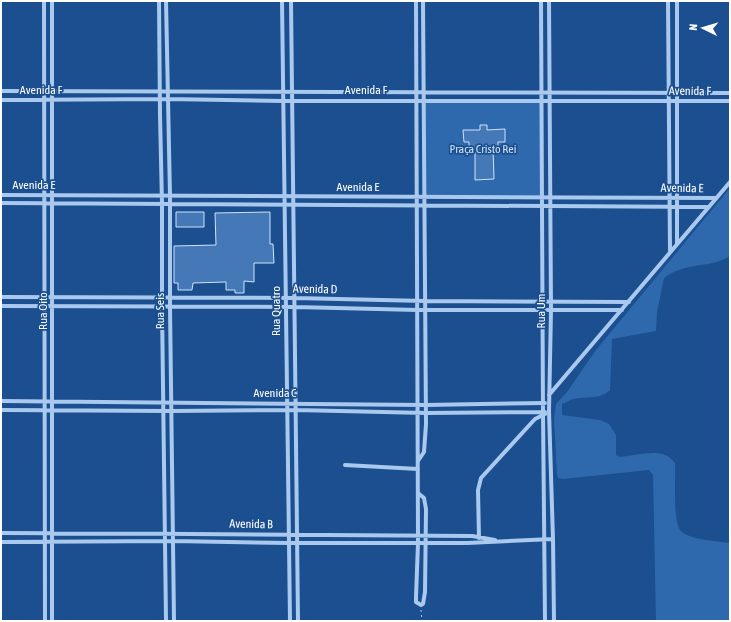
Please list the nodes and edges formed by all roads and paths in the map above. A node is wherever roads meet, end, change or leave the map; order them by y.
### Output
1 (44, 1) edge
2 (52, 1) edge
3 (159, 1) edge
4 (166, 1) edge
5 (282, 1) edge
6 (291, 1) edge
7 (416, 1) edge
8 (423, 1) edge
9 (541, 1) edge
10 (548, 1) edge
11 (668, 1) edge
12 (677, 1) edge
13 (282, 15) junction
14 (291, 15) junction
15 (1, 91) edge
16 (44, 91) junction
17 (53, 91) junction
18 (159, 91) junction
19 (167, 91) junction
20 (283, 92) junction
21 (291, 92) junction
22 (417, 92) junction
23 (424, 92) junction
24 (542, 93) junction
25 (549, 93) junction
26 (669, 94) junction
27 (677, 94) junction
28 (730, 94) edge
29 (160, 99) junction
30 (168, 99) junction
31 (1, 100) edge
32 (44, 100) junction
33 (53, 100) junction
34 (291, 100) junction
35 (424, 100) junction
36 (283, 101) junction
37 (417, 101) junction
38 (542, 101) junction
39 (549, 101) junction
40 (669, 101) junction
41 (677, 101) junction
42 (730, 102) edge
43 (730, 182) edge
44 (1, 195) edge
45 (45, 195) junction
46 (53, 195) junction
47 (162, 196) junction
48 (170, 196) junction
49 (285, 197) junction
50 (293, 197) junction
51 (417, 197) junction
52 (424, 197) junction
53 (483, 197) junction
54 (542, 197) junction
55 (677, 197) junction
56 (550, 198) junction
57 (580, 198) junction
58 (670, 198) junction
59 (716, 198) junction
60 (1, 203) edge
61 (45, 203) junction
62 (53, 204) junction
63 (162, 204) junction
64 (170, 204) junction
65 (285, 204) junction
66 (293, 205) junction
67 (417, 205) junction
68 (424, 205) junction
69 (483, 205) junction
70 (542, 206) junction
71 (550, 206) junction
72 (580, 206) junction
73 (670, 206) junction
74 (677, 206) junction
75 (709, 207) junction
76 (677, 243) junction
77 (670, 252) junction
78 (1, 297) edge
79 (45, 298) junction
80 (53, 298) junction
81 (162, 298) junction
82 (170, 298) junction
83 (286, 298) junction
84 (295, 298) junction
85 (418, 300) junction
86 (425, 301) junction
87 (543, 301) junction
88 (551, 301) junction
89 (629, 302) junction
90 (1, 306) edge
91 (45, 306) junction
92 (53, 306) junction
93 (162, 307) junction
94 (170, 307) junction
95 (286, 307) junction
96 (295, 307) junction
97 (425, 309) junction
98 (418, 310) junction
99 (543, 310) junction
100 (551, 310) junction
101 (622, 310) junction
102 (549, 395) junction
103 (543, 397) junction
104 (1, 401) edge
105 (45, 401) junction
106 (53, 401) junction
107 (163, 402) junction
108 (171, 402) junction
109 (248, 403) junction
110 (286, 403) junction
111 (296, 403) junction
112 (543, 403) junction
113 (549, 403) junction
114 (418, 405) junction
115 (426, 405) junction
116 (1, 410) edge
117 (45, 410) junction
118 (53, 410) junction
119 (287, 410) junction
120 (296, 410) junction
121 (164, 411) junction
122 (249, 411) junction
123 (171, 412) junction
124 (418, 412) junction
125 (426, 413) junction
126 (543, 413) junction
127 (549, 413) junction
128 (418, 461) junction
129 (345, 465) dead end
130 (418, 469) junction
131 (418, 493) junction
132 (1, 533) edge
133 (45, 533) junction
134 (53, 533) junction
135 (166, 533) junction
136 (173, 533) junction
137 (246, 534) junction
138 (289, 535) junction
139 (297, 535) junction
140 (418, 535) junction
141 (426, 535) junction
142 (479, 537) junction
143 (545, 539) junction
144 (554, 539) junction
145 (166, 541) junction
146 (173, 541) junction
147 (499, 541) junction
148 (1, 542) edge
149 (45, 542) junction
150 (53, 542) junction
151 (245, 542) junction
152 (479, 542) junction
153 (289, 543) junction
154 (297, 543) junction
155 (418, 543) junction
156 (426, 543) junction
157 (421, 605) junction
158 (45, 621) edge
159 (52, 621) edge
160 (166, 621) edge
161 (174, 621) edge
162 (290, 621) edge
163 (298, 621) edge
164 (422, 621) edge
165 (545, 621) edge
166 (554, 621) edge

1 - 16 street, Rua Oito
2 - 17 street, Rua Oito
3 - 18 street, Rua Seis
4 - 19 street, Rua Seis
5 - 13 street, Rua Quatro
6 - 14 street, Rua Quatro
7 - 22 street
8 - 23 street
9 - 24 street, Rua Um
10 - 25 street, Rua Um
11 - 26 street
12 - 27 street
13 - 14 street
13 - 20 street, Rua Quatro
14 - 21 street, Rua Quatro
15 - 16 street, Avenida F
16 - 17 street, Avenida F
16 - 32 street, Rua Oito
17 - 18 street, Avenida F
17 - 33 street, Rua Oito
18 - 19 street, Avenida F
18 - 29 street, Rua Seis
19 - 20 street, Avenida F
19 - 30 street, Rua Seis
20 - 21 street, Avenida F
20 - 36 street, Rua Quatro
21 - 22 street, Avenida F
21 - 34 street, Rua Quatro
22 - 23 street, Avenida F
22 - 37 street
23 - 24 street, Avenida F
23 - 35 street
24 - 25 street, Avenida F
24 - 38 street, Rua Um
25 - 26 street, Avenida F
25 - 39 street, Rua Um
26 - 27 street, Avenida F
26 - 40 street
27 - 28 street, Avenida F
27 - 41 street
29 - 30 street, Avenida F
29 - 33 street, Avenida F
29 - 47 street, Rua Seis
30 - 36 street, Avenida F
30 - 48 street, Rua Seis
31 - 32 street, Avenida F
32 - 33 street, Avenida F
32 - 45 street, Rua Oito
33 - 46 street, Rua Oito
34 - 36 street, Avenida F
34 - 37 street, Avenida F
34 - 50 street, Rua Quatro
35 - 37 street, Avenida F
35 - 38 street, Avenida F
35 - 52 street
36 - 49 street, Rua Quatro
37 - 51 street
38 - 39 street, Avenida F
38 - 54 street, Rua Um
39 - 40 street, Avenida F
39 - 56 street, Rua Um
40 - 41 street, Avenida F
40 - 58 street
41 - 42 street, Avenida F
41 - 55 street
43 - 59 street
44 - 45 street, Avenida E
45 - 46 street, Avenida E
45 - 61 street, Rua Oito
46 - 47 street, Avenida E
46 - 62 street, Rua Oito
47 - 48 street, Avenida E
47 - 63 street, Rua Seis
48 - 49 street, Avenida E
48 - 64 street, Rua Seis
49 - 50 street, Avenida E
49 - 65 street, Rua Quatro
50 - 51 street, Avenida E
50 - 66 street, Rua Quatro
51 - 52 street, Avenida E
51 - 67 street
52 - 53 street, Avenida E
52 - 68 street
53 - 54 street, Avenida E
53 - 69 street
54 - 56 street, Avenida E
54 - 70 street, Rua Um
55 - 58 street, Avenida E
55 - 59 street, Avenida E
55 - 74 street
56 - 57 street, Avenida E
56 - 71 street, Rua Um
57 - 58 street, Avenida E
57 - 72 street
58 - 73 street
59 - 75 street
60 - 61 street, Avenida E
61 - 62 street, Avenida E
61 - 79 street, Rua Oito
62 - 63 street, Avenida E
62 - 80 street, Rua Oito
63 - 64 street, Avenida E
63 - 81 street, Rua Seis
64 - 65 street, Avenida E
64 - 82 street, Rua Seis
65 - 66 street, Avenida E
65 - 83 street, Rua Quatro
66 - 67 street, Avenida E
66 - 84 street, Rua Quatro
67 - 68 street, Avenida E
67 - 85 street
68 - 69 street, Avenida E
68 - 86 street
69 - 70 street, Avenida E
70 - 71 street, Avenida E
70 - 87 street, Rua Um
71 - 72 street, Avenida E
71 - 88 street, Rua Um
72 - 73 street, Avenida E
73 - 74 street, Avenida E
73 - 77 street
74 - 75 street, Avenida E
74 - 76 street
75 - 76 street
76 - 77 street
77 - 89 street
78 - 79 street, Avenida D
79 - 80 street, Avenida D
79 - 91 street, Rua Oito
80 - 81 street, Avenida D
80 - 92 street, Rua Oito
81 - 82 street, Avenida D
81 - 93 street, Rua Seis
82 - 83 street, Avenida D
82 - 94 street, Rua Seis
83 - 84 street, Avenida D
83 - 95 street, Rua Quatro
84 - 85 street, Avenida D
84 - 96 street, Rua Quatro
85 - 86 street, Avenida D
85 - 98 street
86 - 87 street, Avenida D
86 - 97 street
87 - 88 street, Avenida D
87 - 99 street, Rua Um
88 - 89 street, Avenida D
88 - 100 street, Rua Um
89 - 101 street
90 - 91 street, Avenida D
91 - 92 street, Avenida D
91 - 105 street, Rua Oito
92 - 93 street, Avenida D
92 - 106 street, Rua Oito
93 - 94 street, Avenida D
93 - 107 street, Rua Seis
94 - 95 street, Avenida D
94 - 108 street, Rua Seis
95 - 96 street, Avenida D
95 - 110 street, Rua Quatro
96 - 98 street, Avenida D
96 - 111 street, Rua Quatro
97 - 98 street, Avenida D
97 - 99 street, Avenida D
97 - 115 street
98 - 114 street
99 - 100 street, Avenida D
99 - 103 street, Rua Um
100 - 101 street, Avenida D
100 - 102 street, Rua Um
101 - 102 street
102 - 103 street
102 - 113 street, Rua Um
103 - 112 street, Rua Um
104 - 105 street, Avenida C
105 - 106 street, Avenida C
105 - 117 street, Rua Oito
106 - 107 street, Avenida C
106 - 118 street, Rua Oito
107 - 108 street, Avenida C
107 - 121 street, Rua Seis
108 - 109 street, Avenida C
108 - 123 street, Rua Seis
109 - 110 street, Avenida C
109 - 122 street
110 - 111 street, Avenida C
110 - 119 street, Rua Quatro
111 - 114 street, Avenida C
111 - 120 street, Rua Quatro
112 - 113 street, Avenida C
112 - 115 street, Avenida C
112 - 126 street, Rua Um
113 - 127 street, Rua Um
114 - 115 street, Avenida C
114 - 124 street
115 - 125 street
116 - 117 street, Avenida C
117 - 118 street, Avenida C
117 - 133 street, Rua Oito
118 - 121 street, Avenida C
118 - 134 street, Rua Oito
119 - 120 street, Avenida C
119 - 122 street, Avenida C
119 - 138 street, Rua Quatro
120 - 124 street, Avenida C
120 - 139 street, Rua Quatro
121 - 123 street, Avenida C
121 - 135 street, Rua Seis
122 - 123 street, Avenida C
123 - 136 street, Rua Seis
124 - 125 street, Avenida C
124 - 128 street
125 - 126 street, Avenida C
125 - 128 street
126 - 127 street, Avenida C
126 - 142 street
126 - 143 street, Rua Um
127 - 144 street, Rua Um
128 - 130 street
129 - 130 street
130 - 131 street
131 - 140 street
131 - 141 street
132 - 133 street, Avenida B
133 - 134 street, Avenida B
133 - 149 street, Rua Oito
134 - 135 street, Avenida B
134 - 150 street, Rua Oito
135 - 136 street, Avenida B
135 - 145 street, Rua Seis
136 - 137 street, Avenida B
136 - 146 street, Rua Seis
137 - 138 street, Avenida B
137 - 151 street
138 - 139 street, Avenida B
138 - 153 street, Rua Quatro
139 - 140 street, Avenida B
139 - 154 street, Rua Quatro
140 - 141 street, Avenida B
140 - 155 street
141 - 142 street, Avenida B
141 - 156 street
142 - 147 street, Avenida B
142 - 152 street
143 - 144 street, Avenida B
143 - 147 street, Avenida B
143 - 165 street, Rua Um
144 - 166 street, Rua Um
145 - 146 street, Avenida B
145 - 150 street, Avenida B
145 - 160 street, Rua Seis
146 - 151 street, Avenida B
146 - 161 street, Rua Seis
147 - 152 street, Avenida B
148 - 149 street, Avenida B
149 - 150 street, Avenida B
149 - 158 street, Rua Oito
150 - 159 street, Rua Oito
151 - 153 street, Avenida B
152 - 156 street, Avenida B
153 - 154 street, Avenida B
153 - 162 street, Rua Quatro
154 - 155 street, Avenida B
154 - 163 street, Rua Quatro
155 - 156 street, Avenida B
155 - 157 street
156 - 157 street
157 - 164 path

